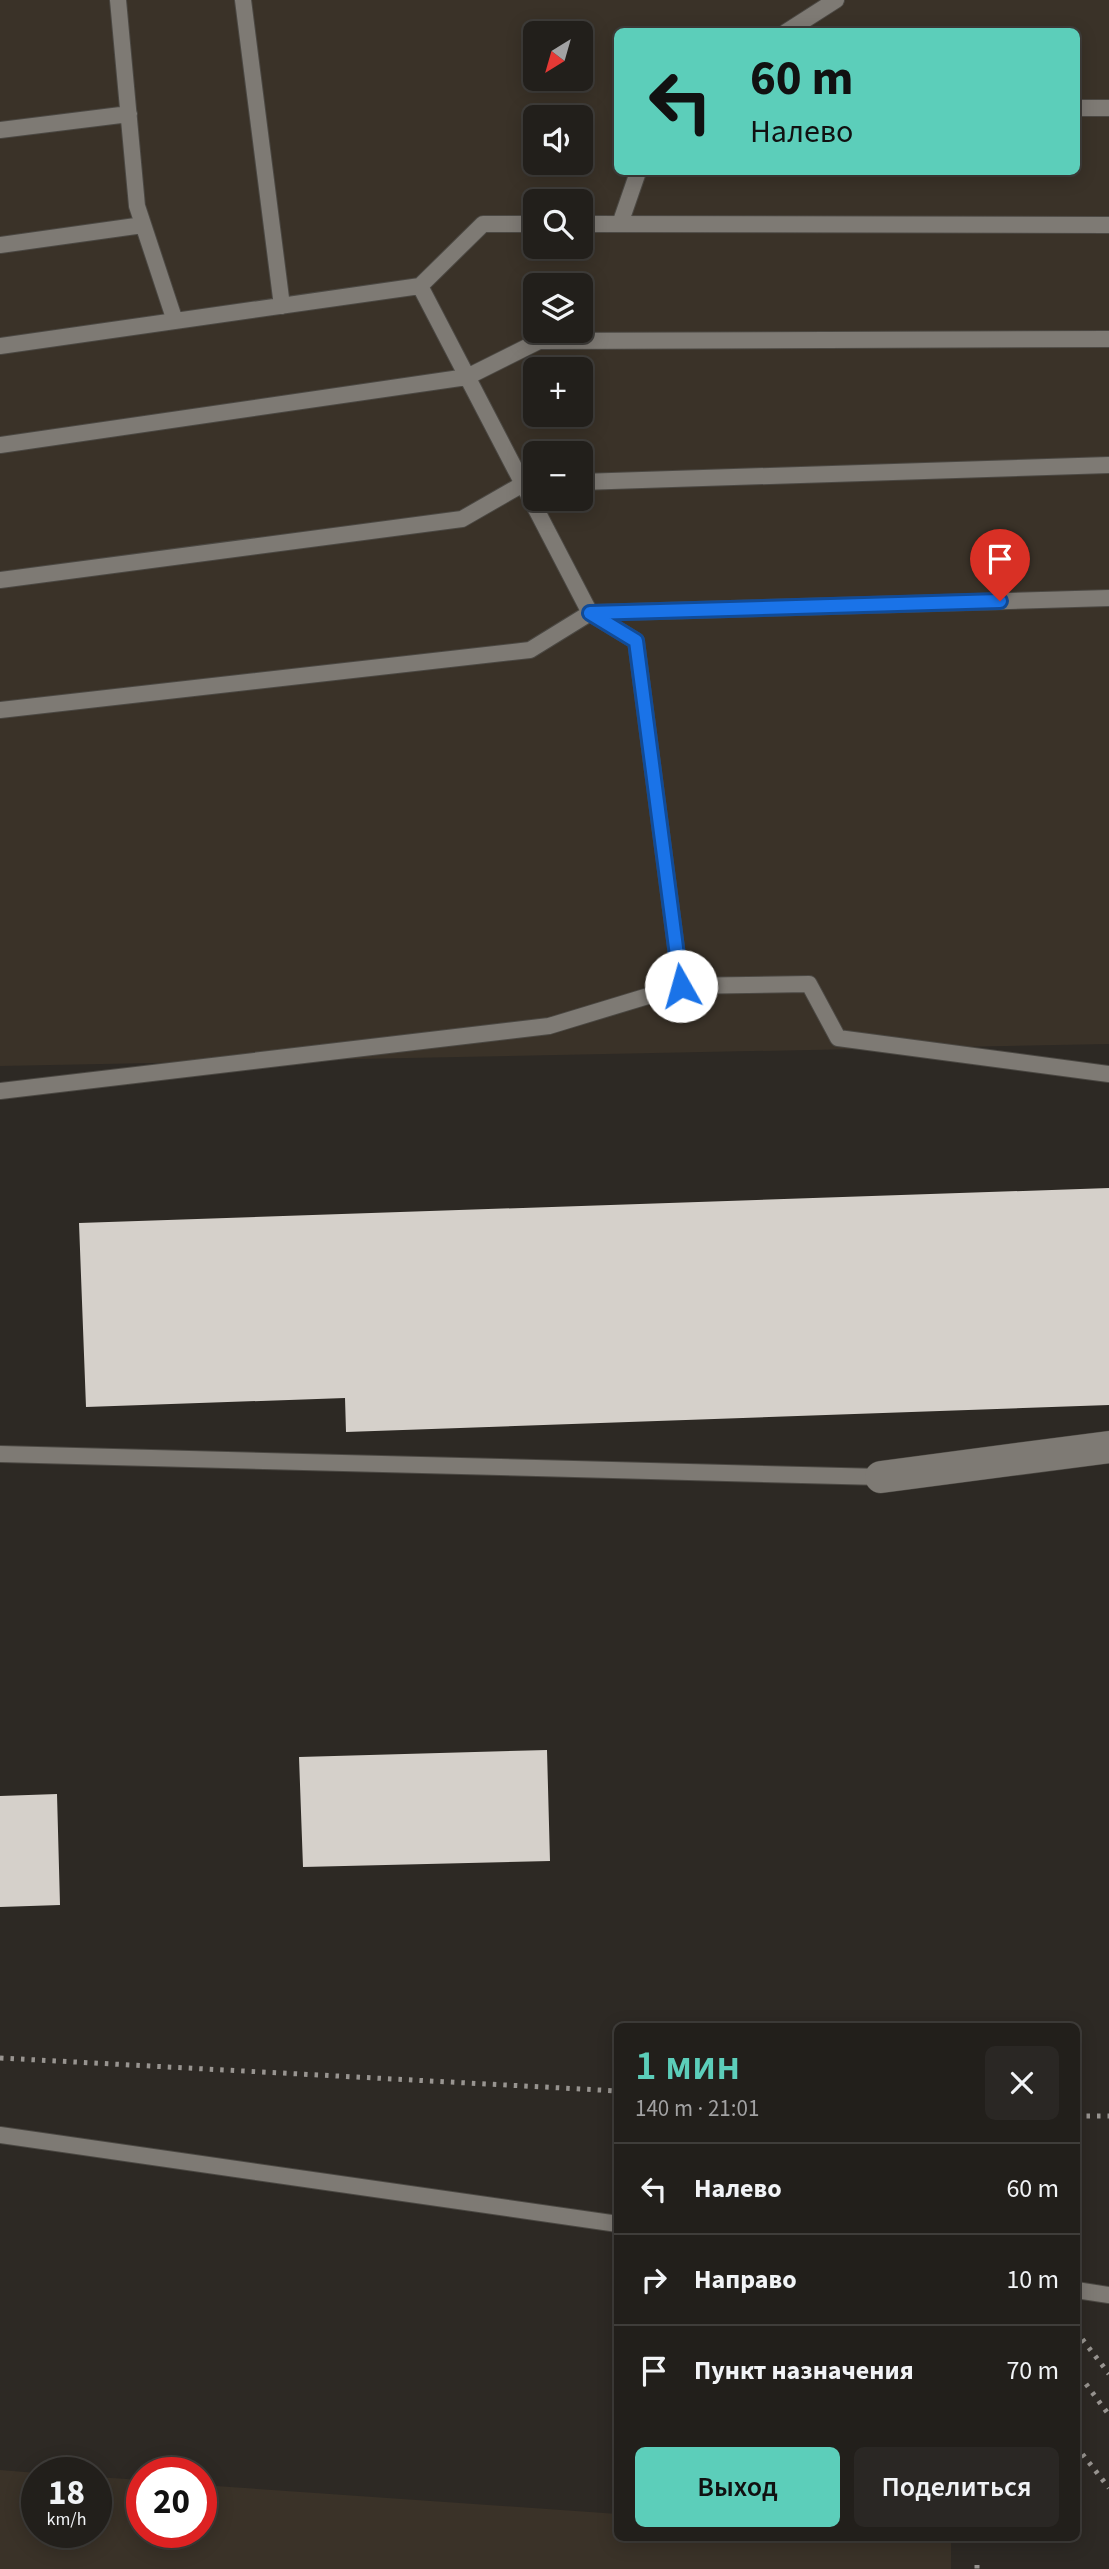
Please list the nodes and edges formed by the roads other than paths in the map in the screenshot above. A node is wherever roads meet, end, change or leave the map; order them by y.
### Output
1 (118, 0) edge
2 (243, 0) edge
3 (836, 0) edge
4 (792, 28) edge
5 (1080, 108) edge
6 (1109, 108) edge
7 (129, 114) junction
8 (0, 130) edge
9 (637, 175) edge
10 (523, 224) edge
11 (593, 224) edge
12 (620, 224) junction
13 (144, 225) junction
14 (1109, 225) edge
15 (0, 245) edge
16 (420, 286) junction
17 (282, 306) junction
18 (175, 321) junction
19 (1109, 339) edge
20 (0, 346) edge
21 (467, 377) junction
22 (0, 445) edge
23 (1109, 465) edge
24 (523, 474) edge
25 (593, 482) edge
26 (523, 487) edge
27 (542, 511) edge
28 (0, 580) edge
29 (1109, 598) edge
30 (590, 613) junction
31 (0, 710) edge
32 (681, 986) junction
33 (1109, 1074) edge
34 (0, 1091) edge
35 (1109, 1447) edge
36 (0, 1454) edge
37 (881, 1477) joint
38 (0, 2135) edge
39 (614, 2223) edge
40 (1080, 2291) edge
41 (1109, 2295) edge

1 - 7 lane
2 - 17 lane
3 - 4 lane
5 - 6 lane
7 - 8 lane
7 - 13 lane
9 - 12 lane
10 - 16 lane
11 - 12 lane
12 - 14 lane
13 - 15 lane
13 - 18 lane
16 - 17 lane
16 - 21 lane
17 - 18 lane
18 - 20 lane
19 - 21 lane
21 - 22 lane
21 - 24 lane
23 - 25 lane
26 - 28 lane
27 - 30 lane
29 - 30 lane
30 - 31 lane
30 - 32 lane
32 - 33 lane
32 - 34 lane
35 - 37 street
36 - 37 lane
38 - 39 lane
40 - 41 lane

